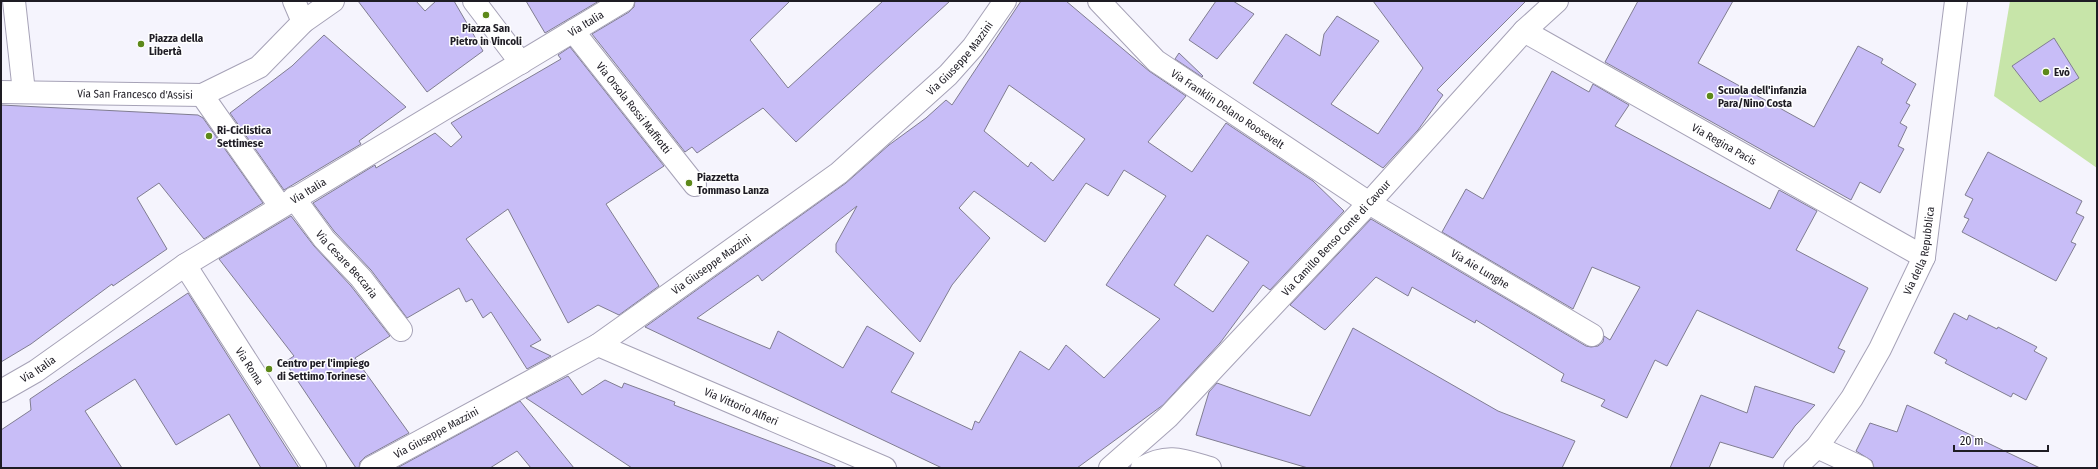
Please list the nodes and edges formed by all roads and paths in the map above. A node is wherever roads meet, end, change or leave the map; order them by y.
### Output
1 (14, 1) edge
2 (294, 1) edge
3 (333, 1) edge
4 (474, 1) edge
5 (623, 1) edge
6 (1006, 1) edge
7 (1099, 1) edge
8 (1557, 1) edge
9 (1956, 1) edge
10 (303, 22) junction
11 (573, 31) junction
12 (1524, 31) junction
13 (521, 63) junction
14 (1, 92) edge
15 (24, 92) junction
16 (202, 95) junction
17 (694, 185) dead end
18 (287, 202) junction
19 (1369, 203) junction
20 (1924, 257) junction
21 (185, 265) junction
22 (401, 330) dead end
23 (1592, 335) dead end
24 (598, 345) junction
25 (1, 391) edge
26 (1162, 423) junction
27 (1817, 447) junction
28 (1177, 458) junction
29 (315, 468) edge
30 (371, 468) edge
31 (885, 468) edge
32 (1110, 468) edge
33 (1142, 468) edge
34 (1210, 468) edge
35 (1795, 468) edge
36 (1862, 468) edge

1 - 15 street
2 - 10 street
3 - 10 street, Via San Francesco d'Assisi
4 - 13 street
5 - 11 street, Via Italia
6 - 24 street, Via Giuseppe Mazzini
7 - 19 street, Via Franklin Delano Roosevelt
8 - 12 street, Via Camillo Benso Conte di Cavour
9 - 20 street, Via della Repubblica
10 - 16 street, Via San Francesco d'Assisi
11 - 13 street, Via Italia
11 - 17 street, Via Orsola Rossi Maffiotti
12 - 19 street, Via Camillo Benso Conte di Cavour
12 - 20 street, Via Regina Pacis
13 - 18 street, Via Italia
14 - 15 street, Via San Francesco d'Assisi
15 - 16 street, Via San Francesco d'Assisi
16 - 18 street, Via Cesare Beccaria
18 - 21 street, Via Italia
18 - 22 street, Via Cesare Beccaria
19 - 23 street, Via Aie Lunghe
19 - 26 street, Via Camillo Benso Conte di Cavour
20 - 27 street, Via della Repubblica
21 - 25 street, Via Italia
21 - 29 street, Via Roma
24 - 30 street, Via Giuseppe Mazzini
24 - 31 street, Via Vittorio Alfieri
26 - 28 street
26 - 32 street, Via Camillo Benso Conte di Cavour
27 - 35 street, Via della Repubblica
27 - 36 street
28 - 33 street
28 - 34 street

